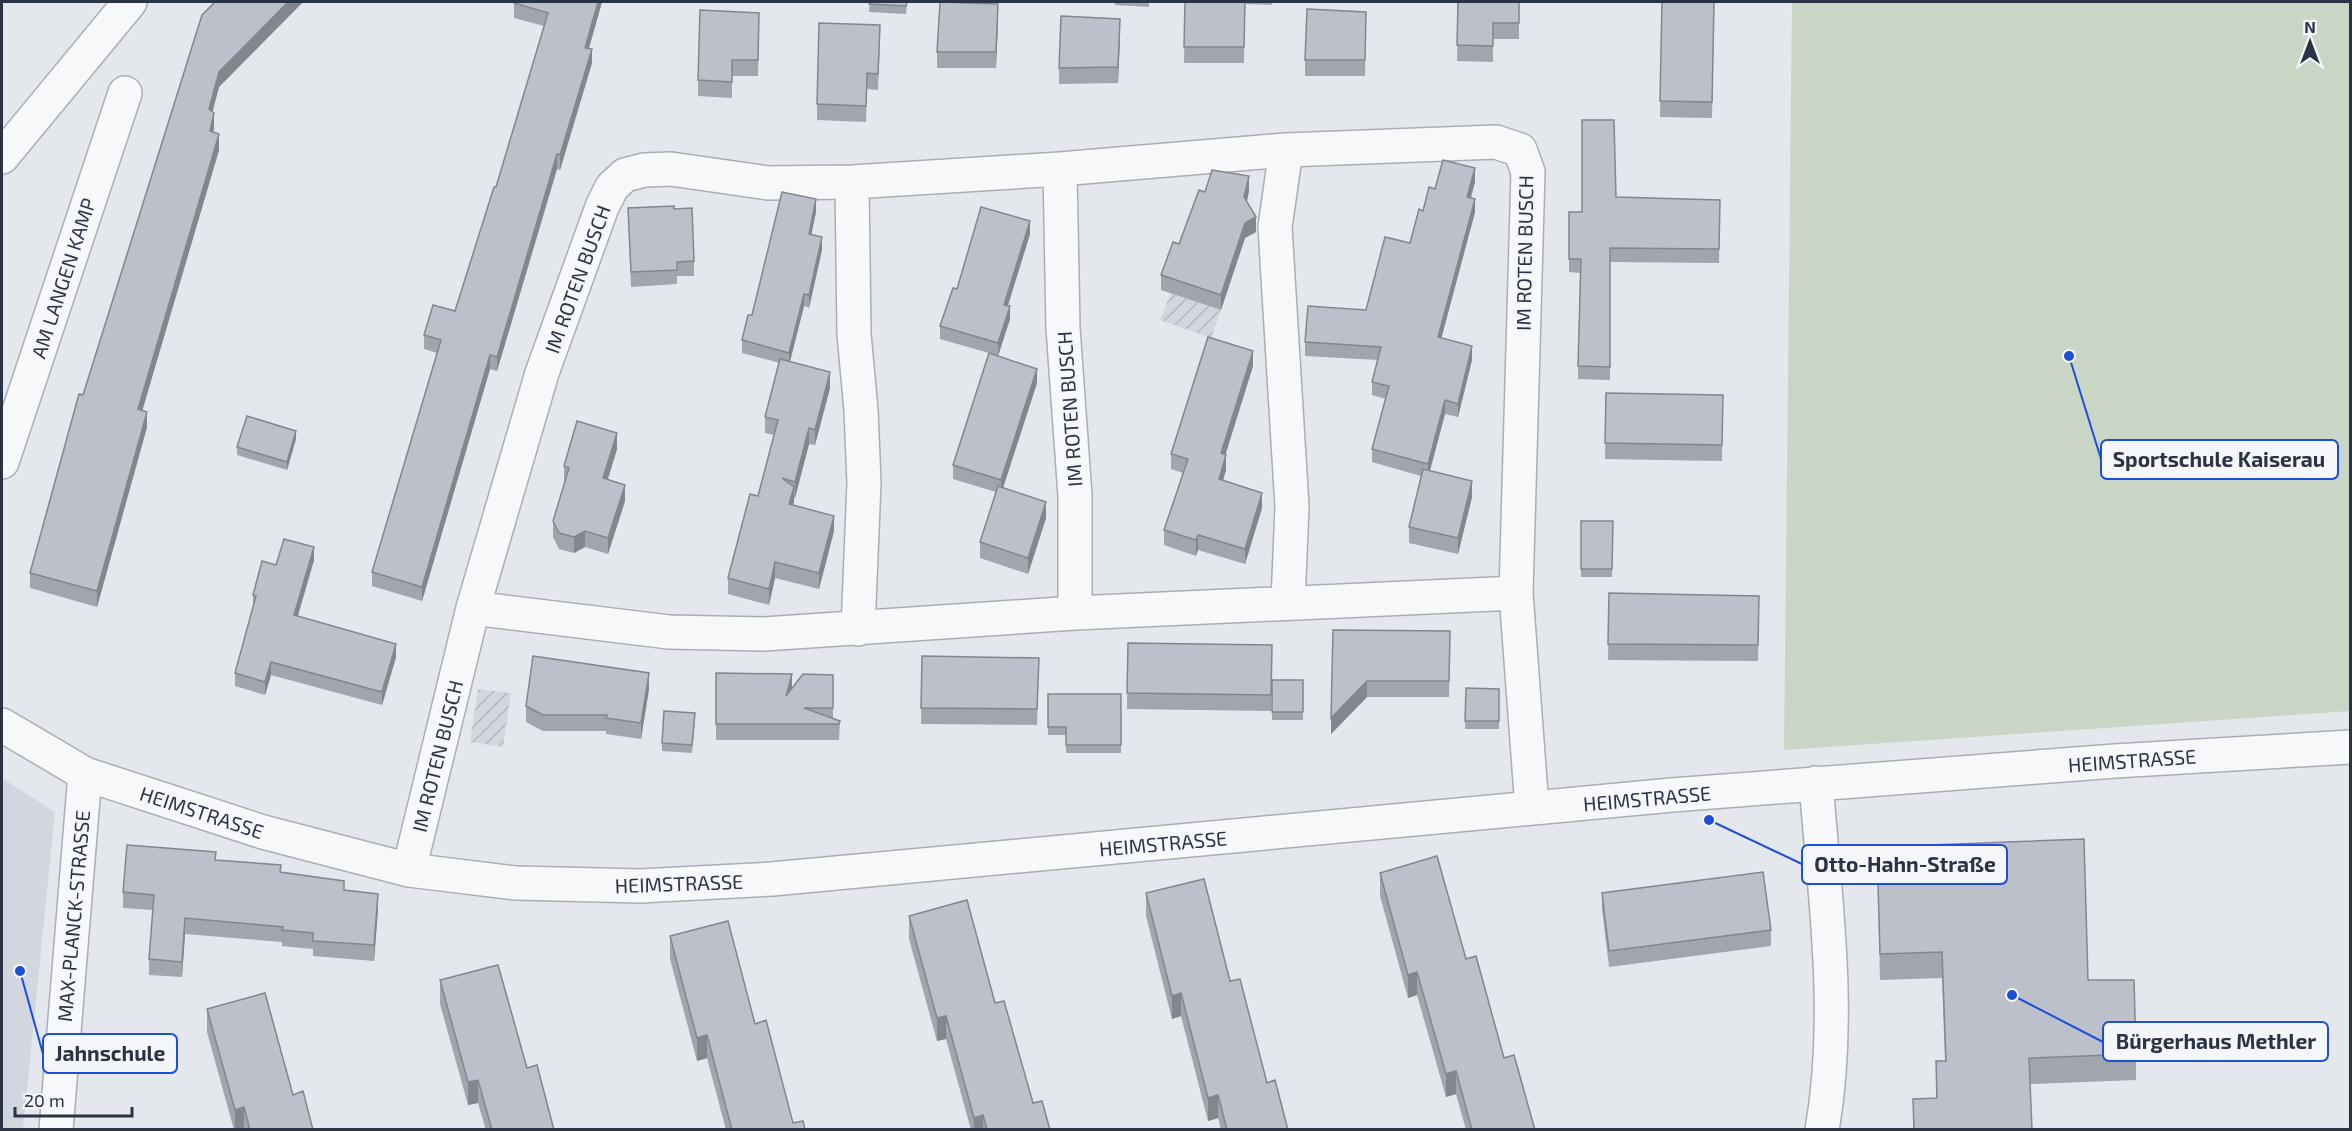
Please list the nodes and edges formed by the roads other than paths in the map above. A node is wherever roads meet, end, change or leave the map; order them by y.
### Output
1 (130, 2) edge
2 (125, 93) dead end
3 (1286, 150) junction
4 (2, 157) edge
5 (1060, 169) junction
6 (852, 182) junction
7 (2, 462) edge
8 (1516, 594) junction
9 (1288, 602) junction
10 (473, 608) junction
11 (1075, 613) junction
12 (858, 629) junction
13 (2, 725) edge
14 (2350, 747) edge
15 (85, 774) junction
16 (1816, 783) junction
17 (1532, 808) junction
18 (409, 870) junction
19 (56, 1130) edge
20 (1822, 1130) edge

1 - 4 street
2 - 7 street, AM LANGEN KAMP
3 - 5 street, IM ROTEN BUSCH
3 - 8 street, IM ROTEN BUSCH
3 - 9 street
5 - 6 street, IM ROTEN BUSCH
5 - 11 street, IM ROTEN BUSCH
6 - 10 street, IM ROTEN BUSCH
6 - 12 street
8 - 9 street
8 - 17 street, IM ROTEN BUSCH
9 - 11 street
10 - 12 street
10 - 18 street, IM ROTEN BUSCH
11 - 12 street
13 - 15 street, HEIMSTRASSE
14 - 16 street, HEIMSTRASSE
15 - 18 street, HEIMSTRASSE
15 - 19 street, MAX-PLANCK-STRASSE
16 - 17 street, HEIMSTRASSE
16 - 20 street
17 - 18 street, HEIMSTRASSE

